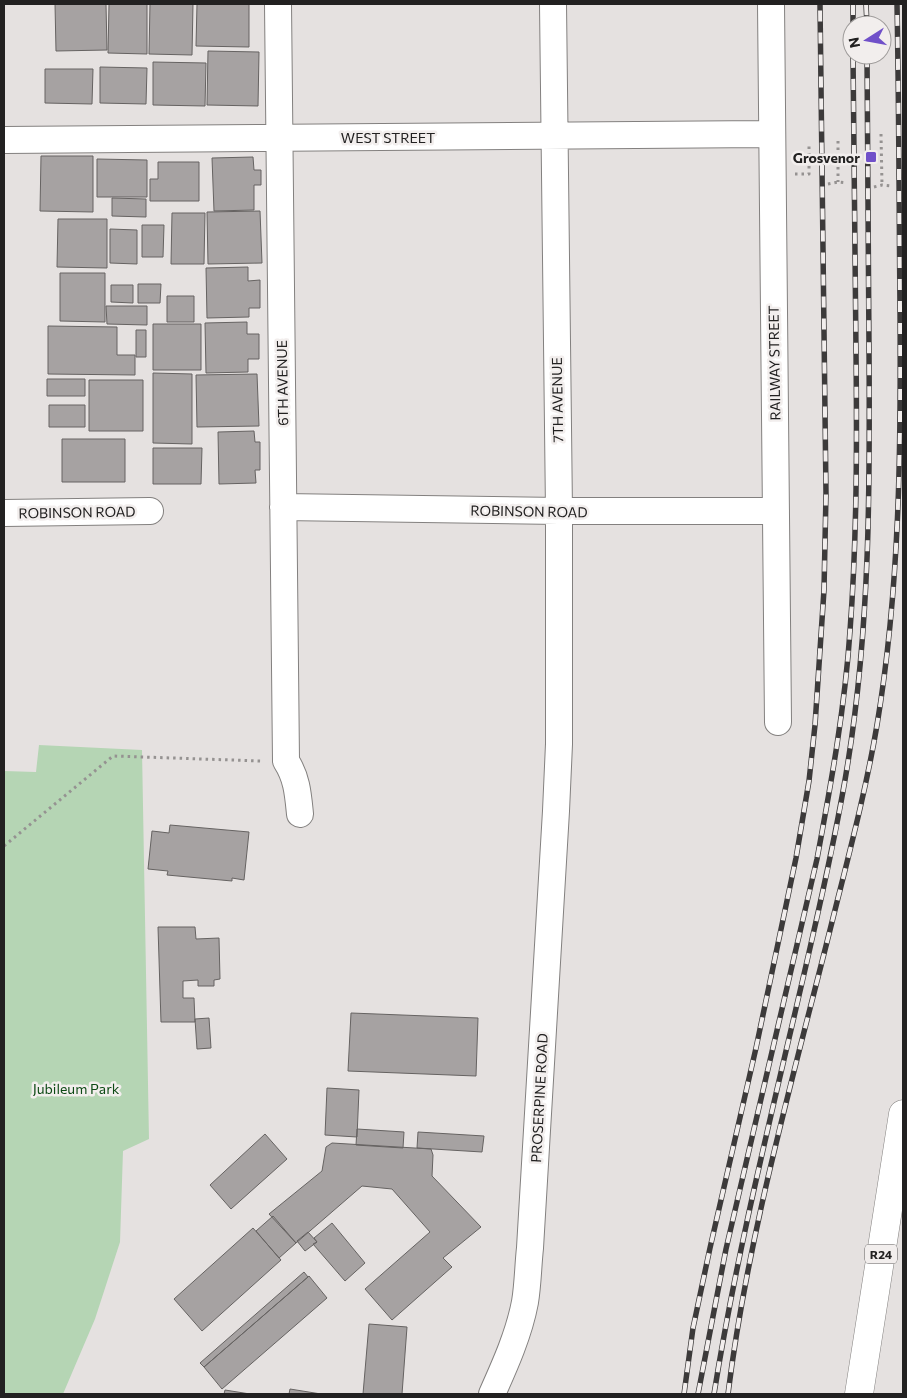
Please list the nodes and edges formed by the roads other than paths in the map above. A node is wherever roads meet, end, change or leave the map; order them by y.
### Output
1 (278, 4) edge
2 (553, 4) edge
3 (771, 4) edge
4 (772, 134) junction
5 (555, 136) junction
6 (279, 138) junction
7 (4, 140) edge
8 (283, 507) junction
9 (150, 511) dead end
10 (559, 511) junction
11 (776, 511) junction
12 (4, 513) edge
13 (778, 722) dead end
14 (557, 796) joint
15 (300, 814) dead end
16 (903, 1114) edge
17 (492, 1394) edge
18 (859, 1394) edge

1 - 6 street, 6TH AVENUE
2 - 5 street, 7TH AVENUE
3 - 4 street, RAILWAY STREET
4 - 5 street, WEST STREET
4 - 11 street, RAILWAY STREET
5 - 6 street, WEST STREET
5 - 10 street, 7TH AVENUE
6 - 7 street, WEST STREET
6 - 8 street, 6TH AVENUE
8 - 10 street, ROBINSON ROAD
8 - 15 street, 6TH AVENUE
9 - 12 street, ROBINSON ROAD
10 - 11 street, ROBINSON ROAD
10 - 14 street, 7TH AVENUE
11 - 13 street, RAILWAY STREET
14 - 17 street, PROSERPINE ROAD
16 - 18 main road, R24

